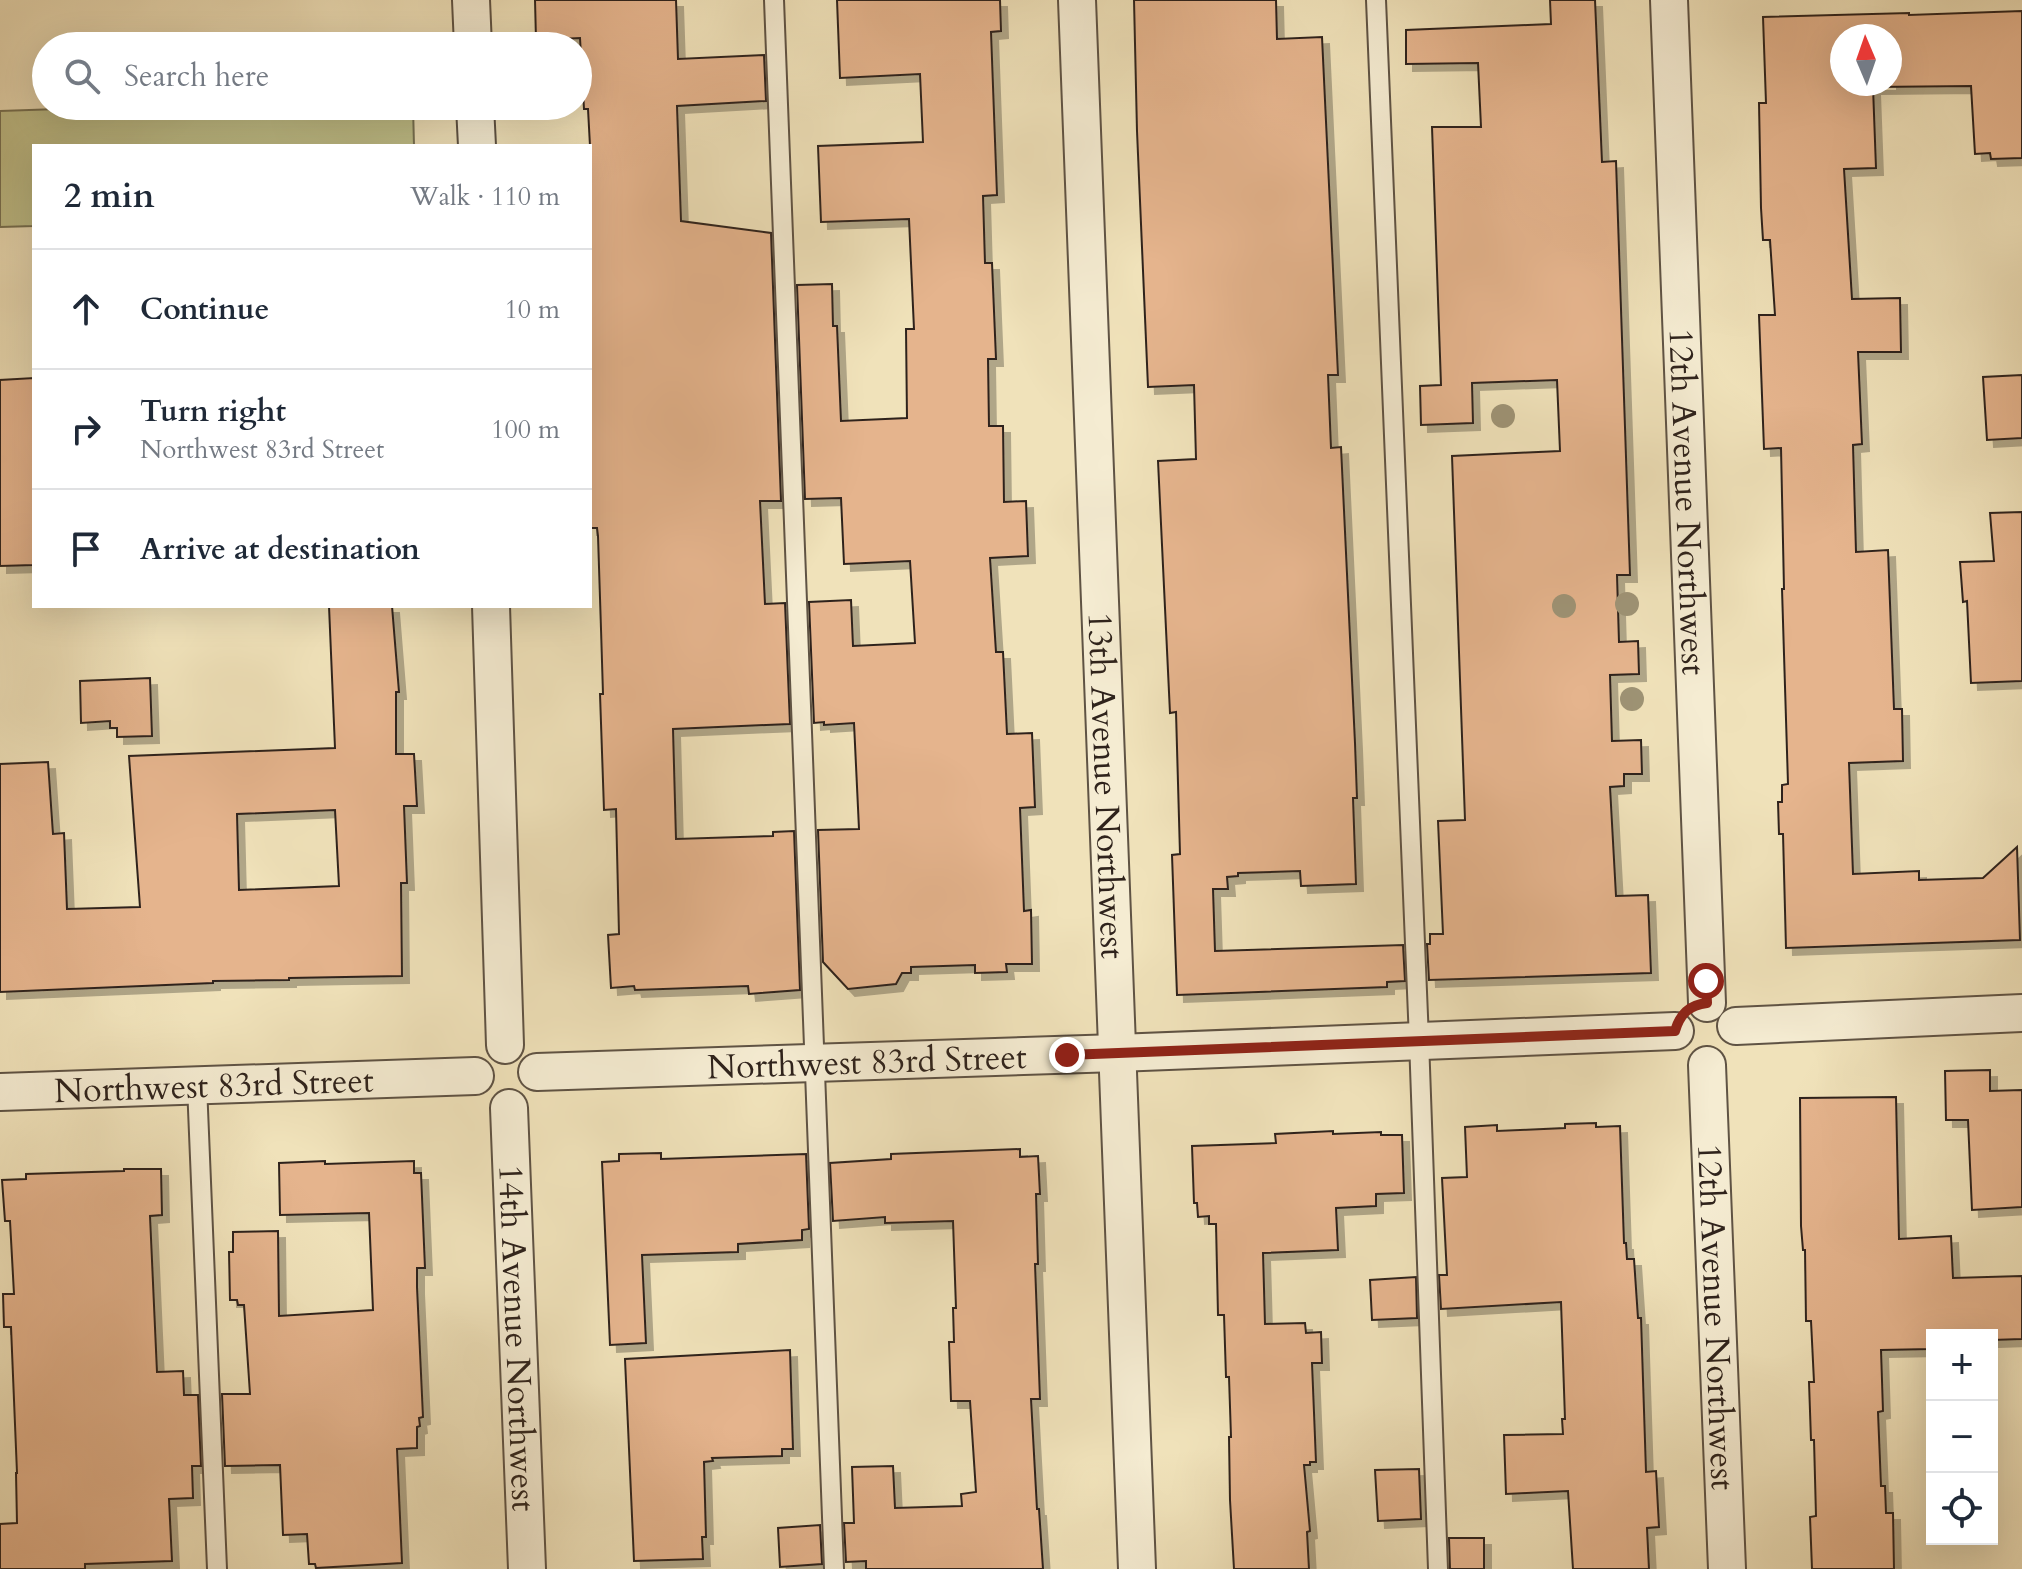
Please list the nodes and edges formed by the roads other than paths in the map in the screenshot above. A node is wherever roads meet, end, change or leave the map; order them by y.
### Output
1 (471, 0) edge
2 (774, 0) edge
3 (1077, 0) edge
4 (1376, 0) edge
5 (1669, 0) edge
6 (472, 32) edge
7 (476, 120) edge
8 (477, 144) edge
9 (491, 608) edge
10 (1707, 1003) junction
11 (2022, 1013) edge
12 (1736, 1026) junction
13 (1675, 1031) junction
14 (1419, 1040) junction
15 (505, 1045) junction
16 (1117, 1053) junction
17 (815, 1064) junction
18 (1707, 1065) junction
19 (537, 1072) junction
20 (475, 1076) junction
21 (197, 1085) junction
22 (0, 1092) edge
23 (509, 1108) junction
24 (217, 1569) edge
25 (527, 1569) edge
26 (834, 1569) edge
27 (1137, 1569) edge
28 (1438, 1569) edge
29 (1727, 1569) edge

1 - 6 street
2 - 17 lane
3 - 16 street, 13th Avenue Northwest
4 - 14 lane
5 - 10 street, 12th Avenue Northwest
7 - 8 street
9 - 15 street
10 - 12 street
10 - 13 street
11 - 12 street
12 - 18 street
13 - 14 street, Northwest 83rd Street
13 - 18 street
14 - 16 street, Northwest 83rd Street
14 - 28 lane
15 - 19 street
15 - 20 street
16 - 17 street, Northwest 83rd Street
16 - 27 street, 13th Avenue Northwest
17 - 19 street, Northwest 83rd Street
17 - 26 lane
18 - 29 street, 12th Avenue Northwest
19 - 23 street
20 - 21 street, Northwest 83rd Street
20 - 23 street
21 - 22 street, Northwest 83rd Street
21 - 24 lane
23 - 25 street, 14th Avenue Northwest

